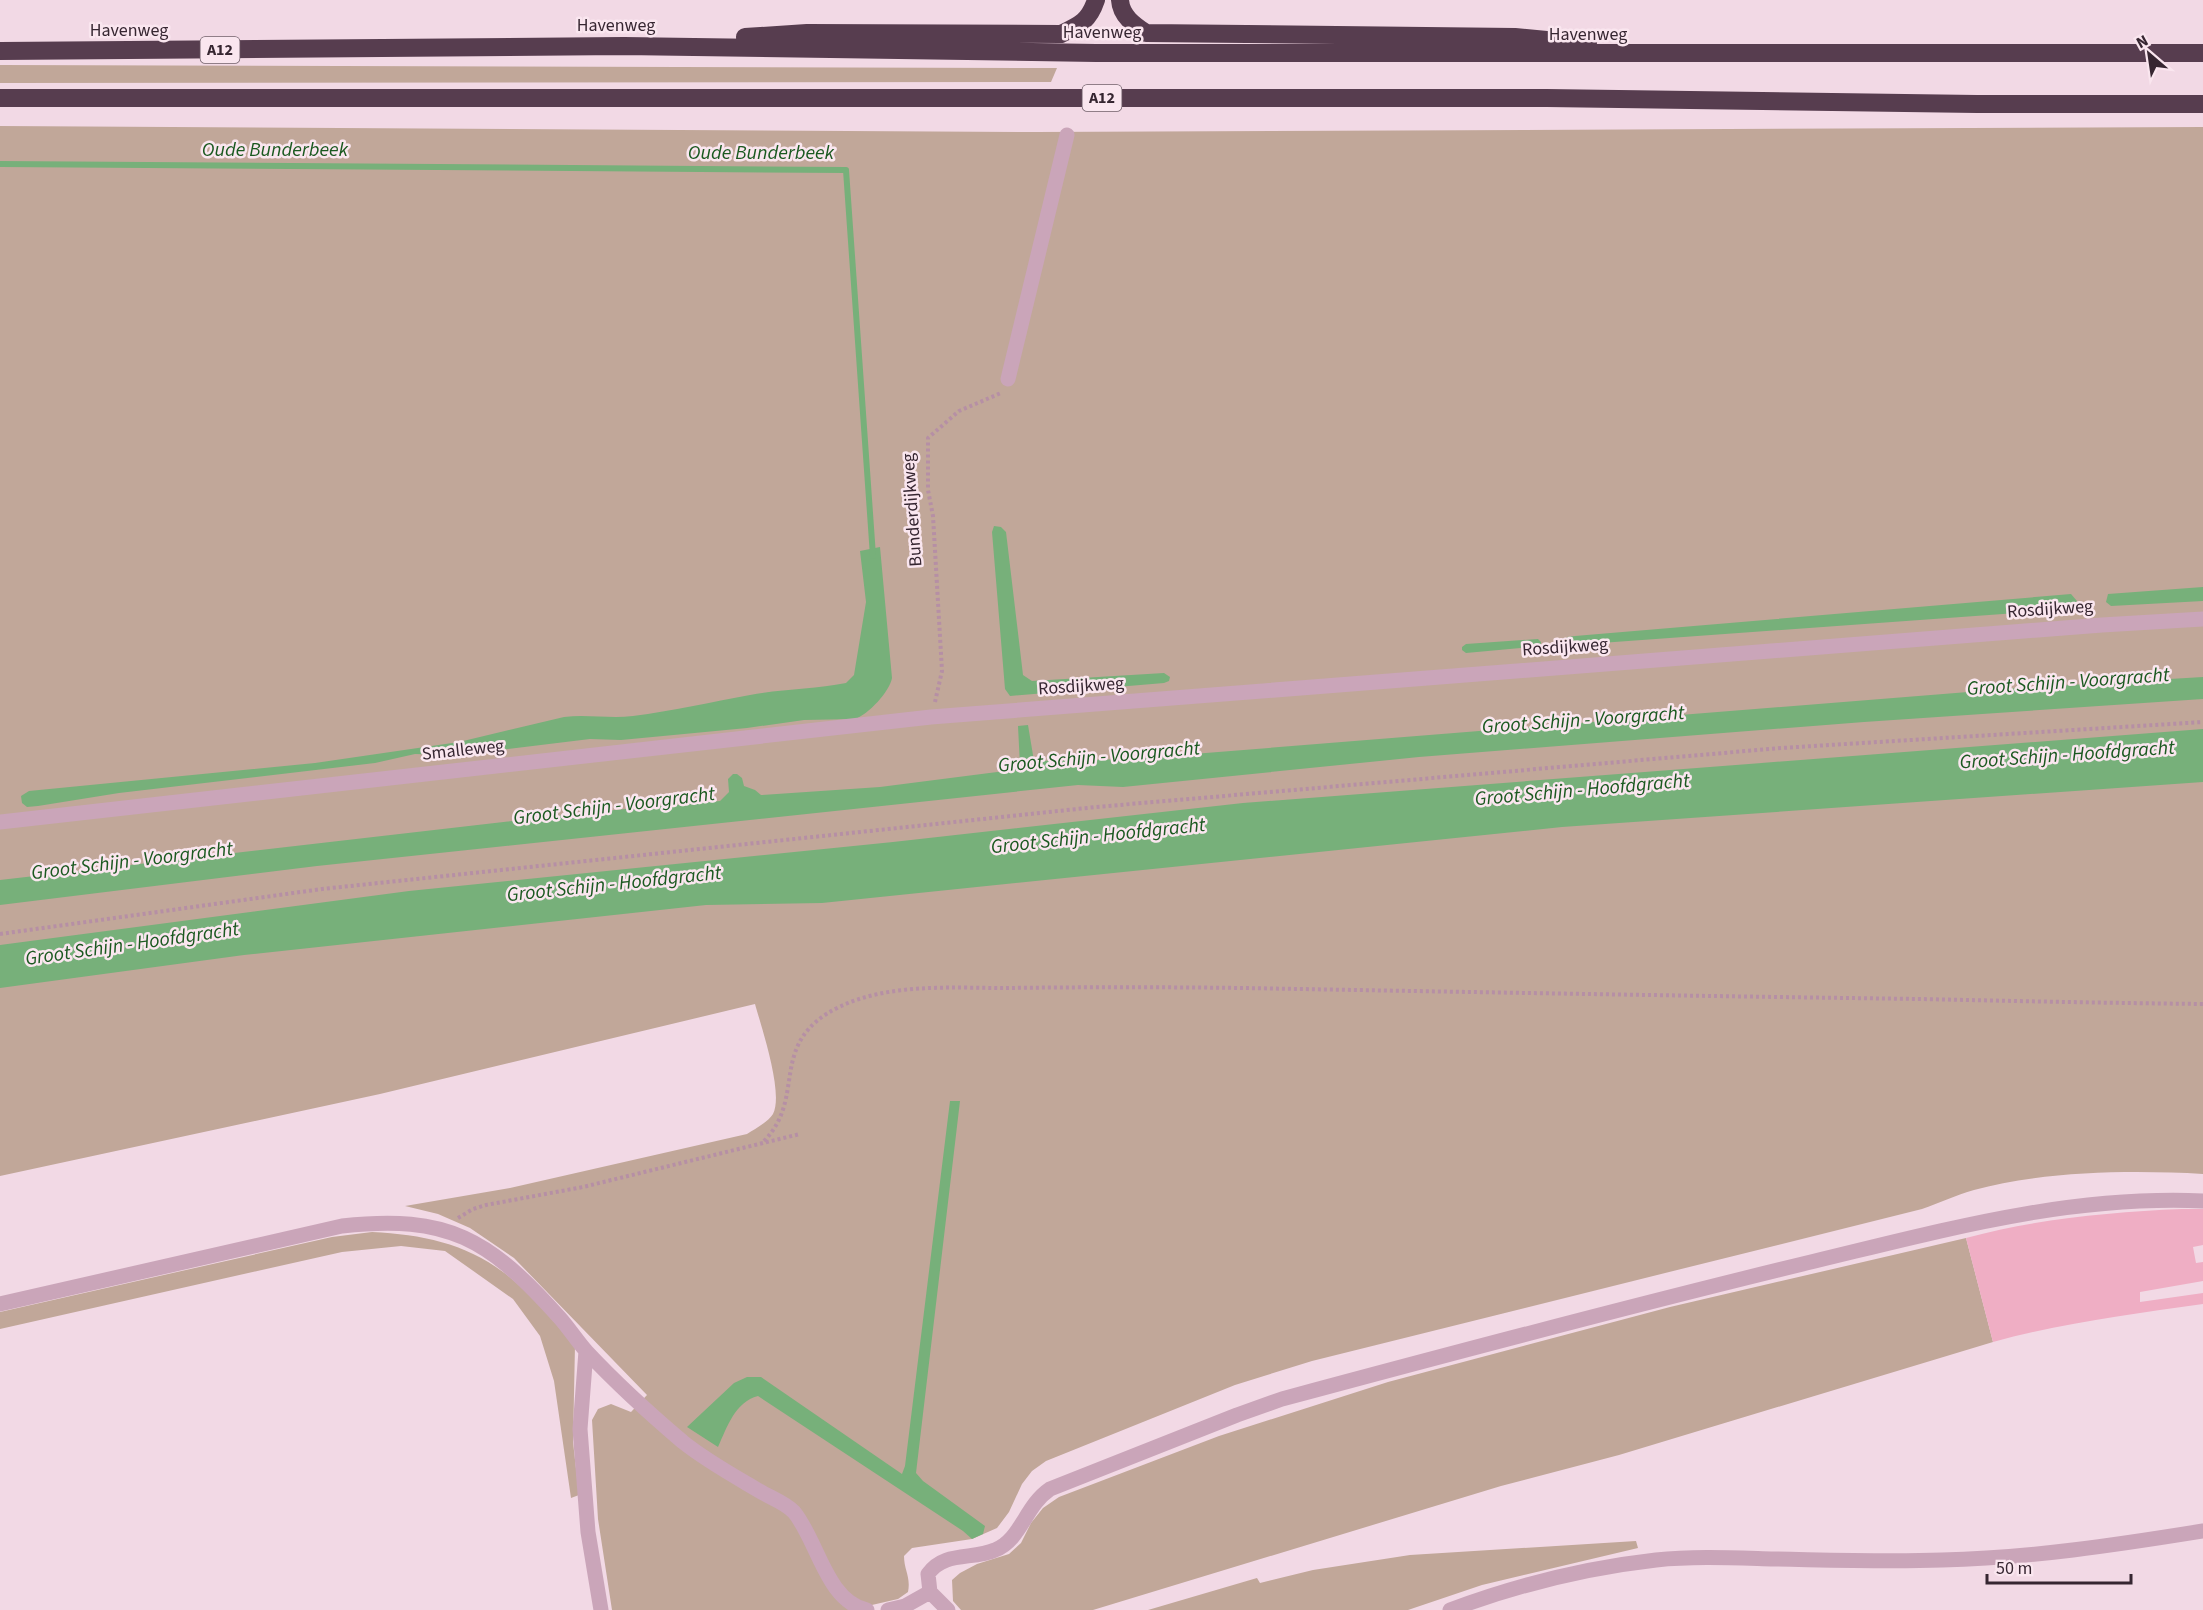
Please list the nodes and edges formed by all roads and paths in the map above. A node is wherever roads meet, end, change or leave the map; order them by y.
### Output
1 (1096, 0) edge
2 (1120, 0) edge
3 (624, 46) junction
4 (0, 51) edge
5 (2203, 53) edge
6 (1696, 55) junction
7 (0, 98) edge
8 (2203, 104) edge
9 (1067, 135) dead end
10 (1008, 379) joint
11 (2203, 620) edge
12 (931, 717) junction
13 (2203, 722) edge
14 (0, 822) edge
15 (0, 934) edge
16 (2203, 1004) edge
17 (800, 1134) dead end
18 (764, 1142) junction
19 (2203, 1201) edge
20 (448, 1230) junction
21 (0, 1304) edge
22 (586, 1351) junction
23 (2203, 1531) edge
24 (930, 1592) junction
25 (601, 1610) edge
26 (867, 1610) edge
27 (888, 1610) edge
28 (948, 1610) edge
29 (1450, 1610) edge

1 - 3 highway
2 - 6 highway
3 - 4 highway, Havenweg / A12
3 - 6 highway, Havenweg / A12
5 - 6 highway, Havenweg / A12
7 - 8 highway, A12
9 - 10 street
10 - 12 path, Bunderdijkweg
11 - 12 street, Rosdijkweg
12 - 14 street, Smalleweg
13 - 15 path
16 - 18 path
17 - 18 path
18 - 20 path
19 - 24 street
20 - 21 street
20 - 22 street
22 - 25 street
22 - 26 street
23 - 29 street
24 - 27 street
24 - 28 street

